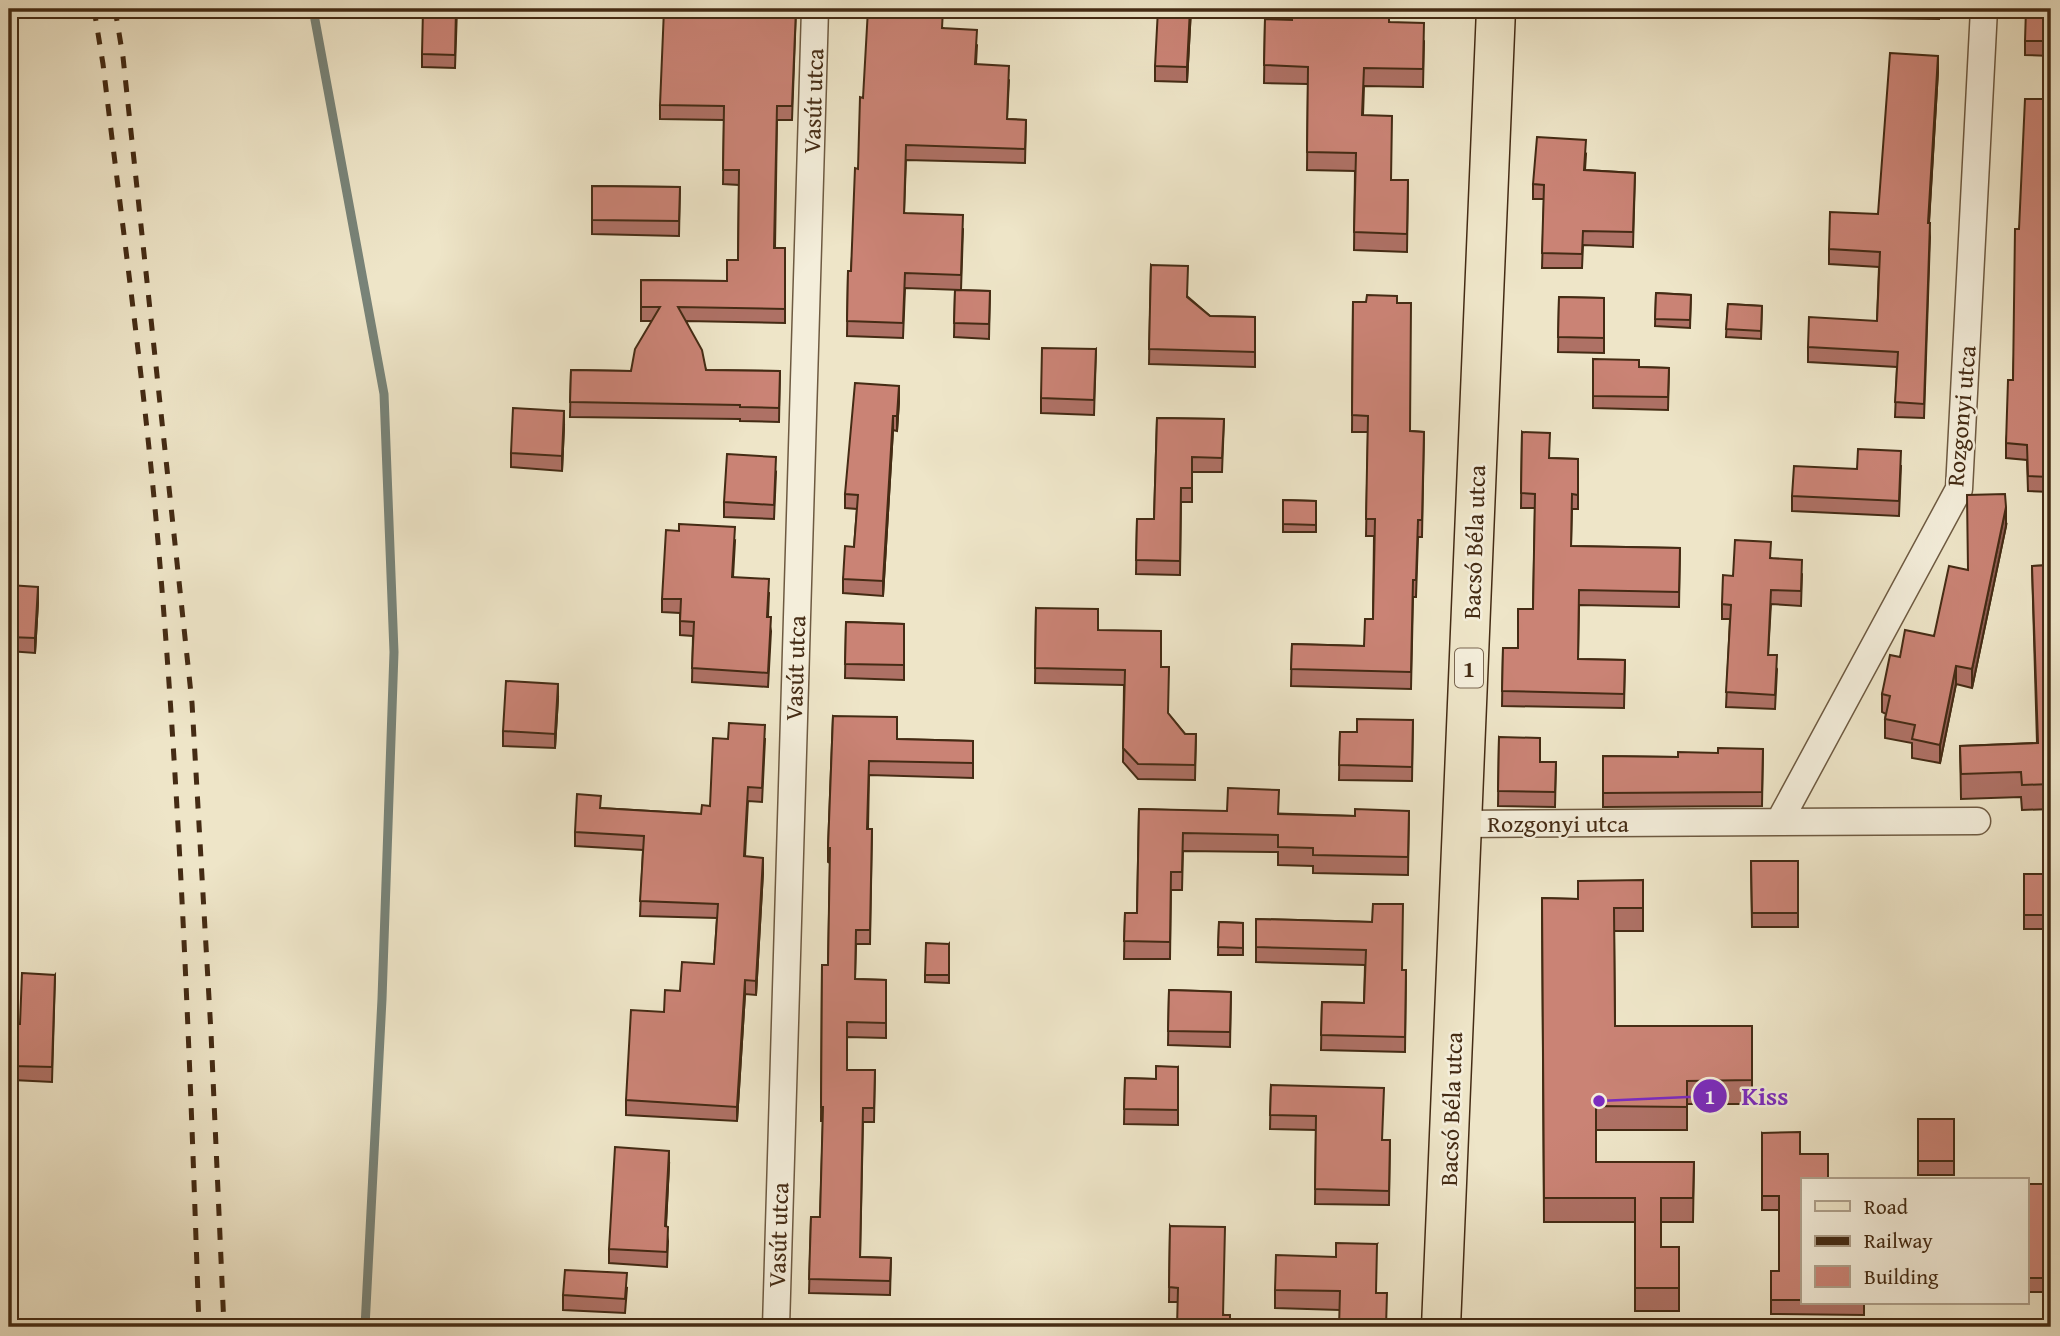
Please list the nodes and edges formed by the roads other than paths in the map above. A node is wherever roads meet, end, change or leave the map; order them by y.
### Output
1 (816, 9) edge
2 (1496, 9) edge
3 (1984, 9) edge
4 (1977, 821) dead end
5 (1779, 822) junction
6 (1462, 824) junction
7 (776, 1327) edge
8 (1441, 1327) edge

1 - 7 street, Vasút utca
2 - 6 main road, Bacsó Béla utca / 1
3 - 5 street, Rozgonyi utca
4 - 5 street, Rozgonyi utca
5 - 6 street, Rozgonyi utca
6 - 8 main road, Bacsó Béla utca / 1

